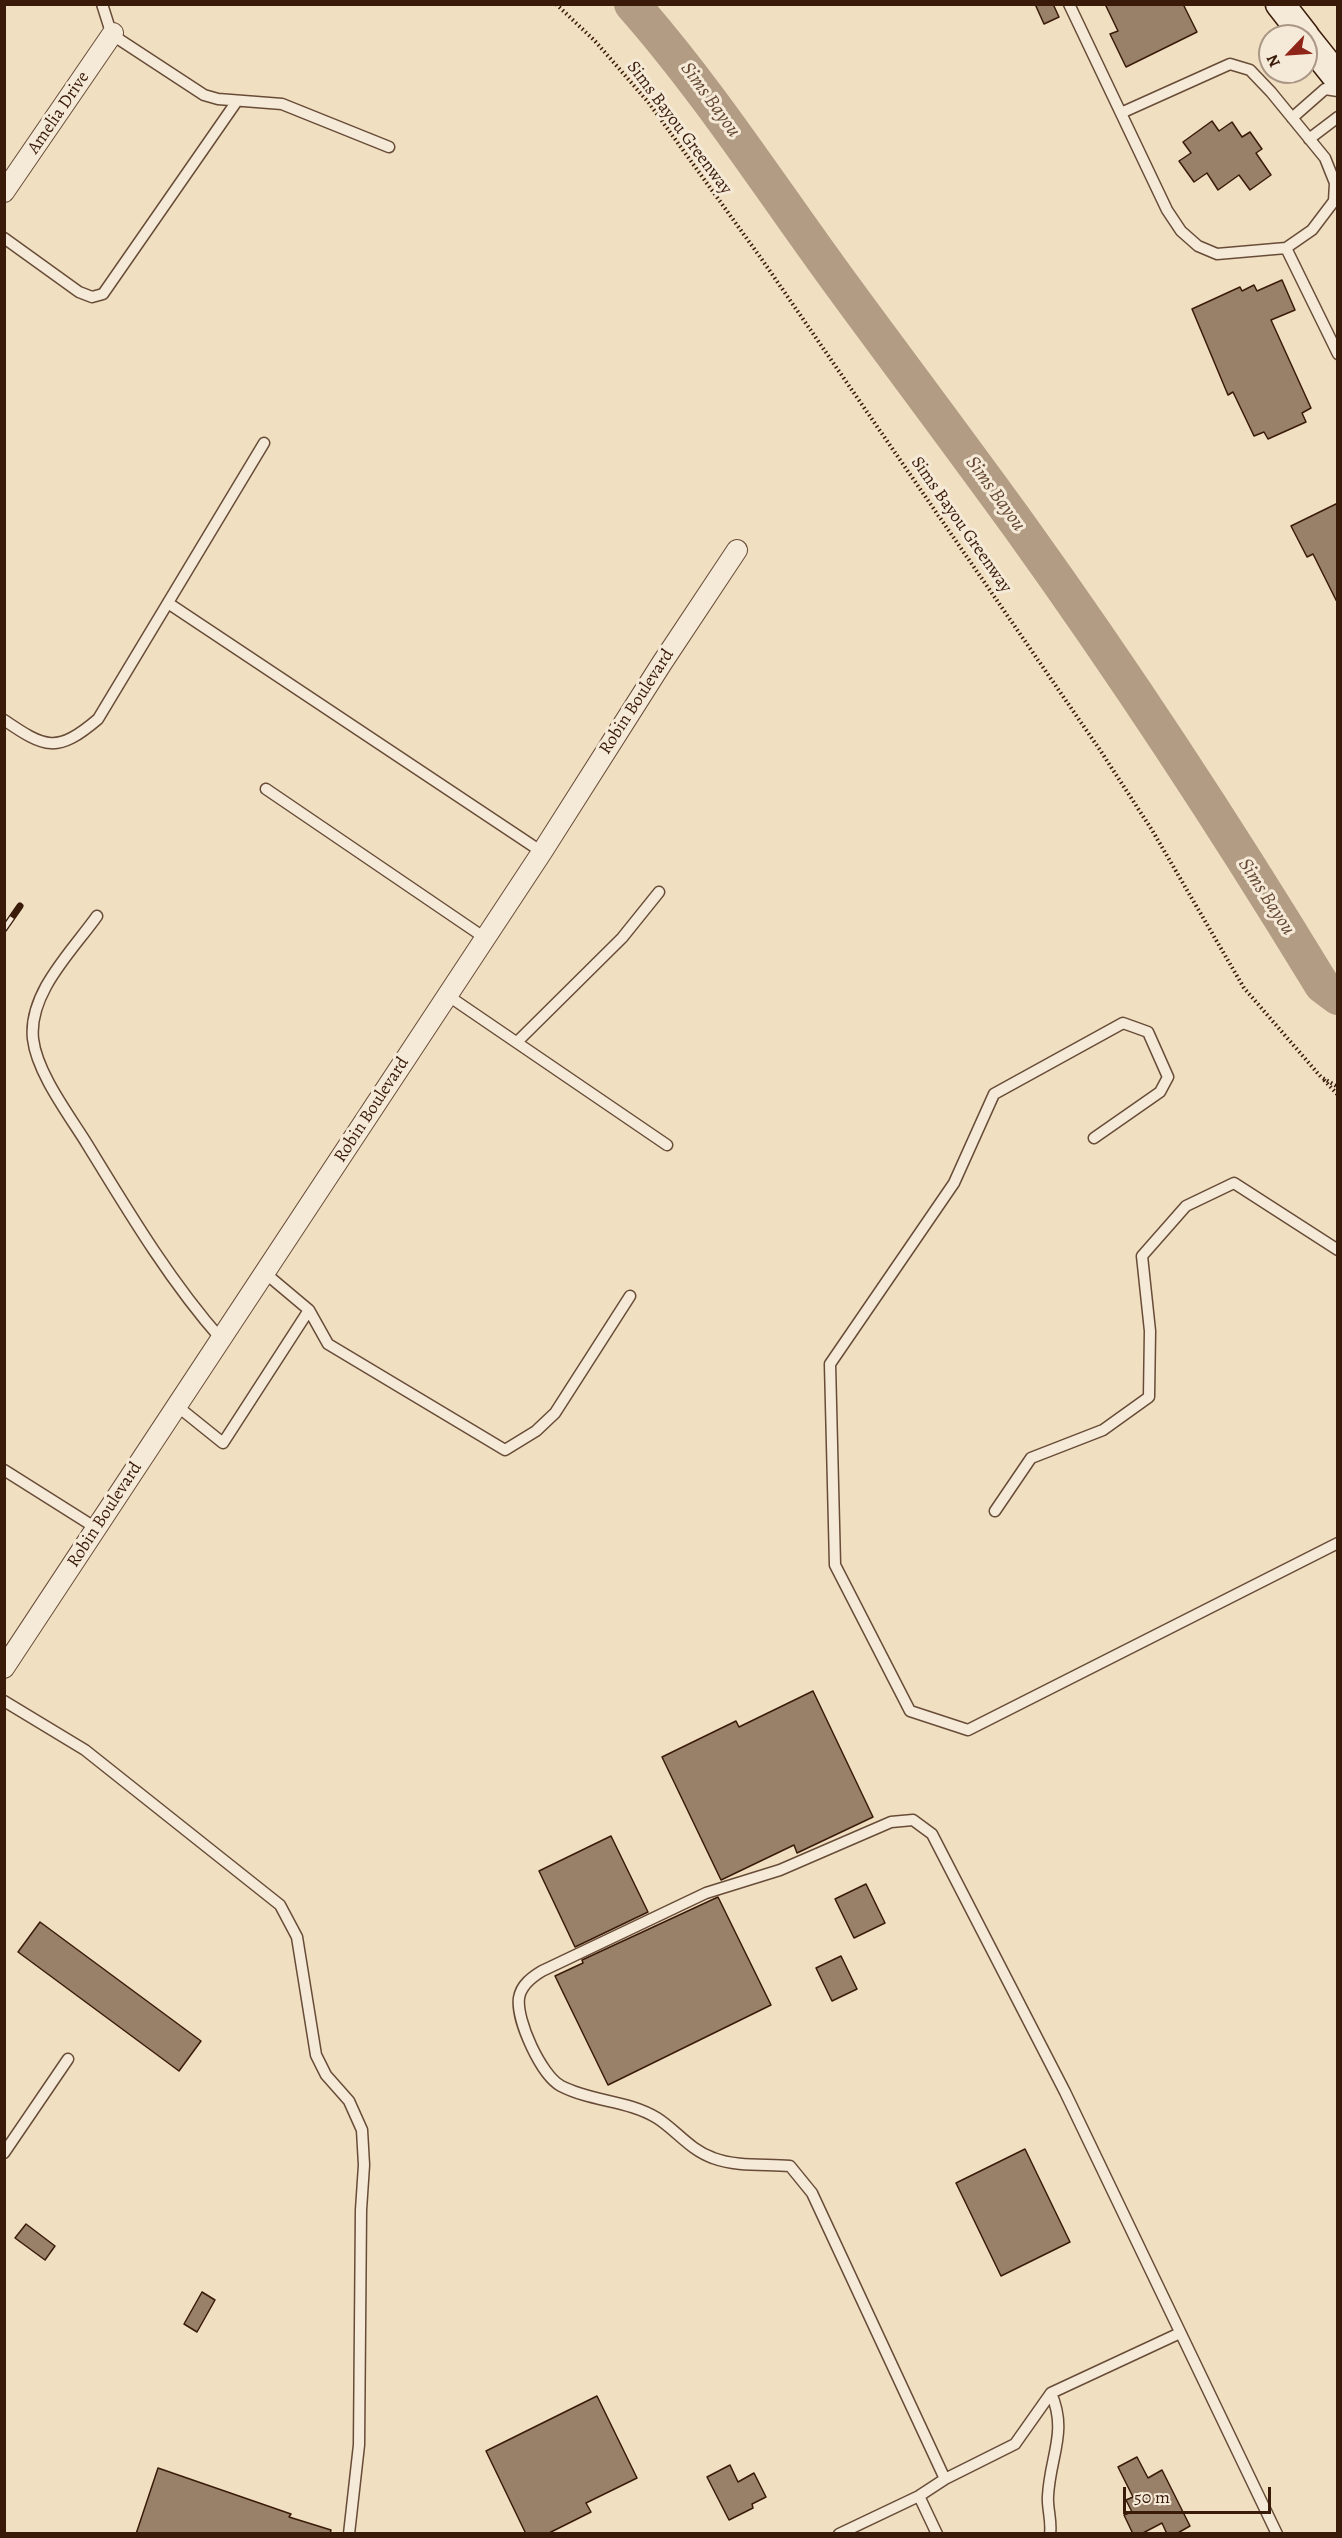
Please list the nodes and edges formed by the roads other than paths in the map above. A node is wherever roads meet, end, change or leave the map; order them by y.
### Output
1 (102, 4) edge
2 (1069, 4) edge
3 (1280, 4) edge
4 (1295, 24) edge
5 (113, 33) junction
6 (1318, 53) edge
7 (1338, 78) edge
8 (1338, 91) edge
9 (237, 101) junction
10 (1121, 113) junction
11 (1338, 117) edge
12 (1292, 118) junction
13 (1309, 139) junction
14 (389, 147) dead end
15 (4, 192) edge
16 (4, 238) edge
17 (1286, 248) junction
18 (1338, 354) edge
19 (264, 443) dead end
20 (737, 550) dead end
21 (168, 603) junction
22 (4, 720) edge
23 (266, 789) dead end
24 (542, 852) junction
25 (659, 892) dead end
26 (97, 916) dead end
27 (485, 938) junction
28 (447, 996) junction
29 (517, 1042) junction
30 (1094, 1138) dead end
31 (667, 1144) dead end
32 (1338, 1250) edge
33 (265, 1272) junction
34 (630, 1296) dead end
35 (309, 1310) junction
36 (221, 1339) junction
37 (177, 1406) junction
38 (4, 1470) edge
39 (995, 1511) dead end
40 (96, 1528) junction
41 (1338, 1543) edge
42 (4, 1668) edge
43 (4, 1701) edge
44 (68, 2059) dead end
45 (4, 2153) edge
46 (1180, 2332) junction
47 (1051, 2393) junction
48 (945, 2479) junction
49 (919, 2496) junction
50 (349, 2534) edge
51 (839, 2534) edge
52 (937, 2534) edge
53 (1050, 2534) edge
54 (1277, 2534) edge

1 - 5 lane
2 - 10 lane
3 - 4 main road
5 - 9 lane
5 - 15 street, Amelia Drive
6 - 7 main road
8 - 12 lane
9 - 14 lane
9 - 16 lane
10 - 12 lane
10 - 17 lane
11 - 13 lane
12 - 13 lane
13 - 17 lane
17 - 18 lane
19 - 21 lane
20 - 24 street, Robin Boulevard
21 - 22 lane
21 - 24 lane
23 - 27 lane
24 - 27 street, Robin Boulevard
25 - 29 lane
26 - 36 lane
27 - 28 street, Robin Boulevard
28 - 29 lane
28 - 33 street, Robin Boulevard
29 - 31 lane
30 - 41 lane
32 - 39 lane
33 - 35 lane
33 - 36 street, Robin Boulevard
34 - 35 lane
35 - 37 lane
36 - 37 street, Robin Boulevard
37 - 40 street, Robin Boulevard
38 - 40 lane
40 - 42 street, Robin Boulevard
43 - 50 lane
44 - 45 lane
46 - 47 lane
46 - 48 lane
46 - 54 lane
47 - 48 lane
47 - 53 lane
48 - 49 lane
49 - 51 lane
49 - 52 lane

